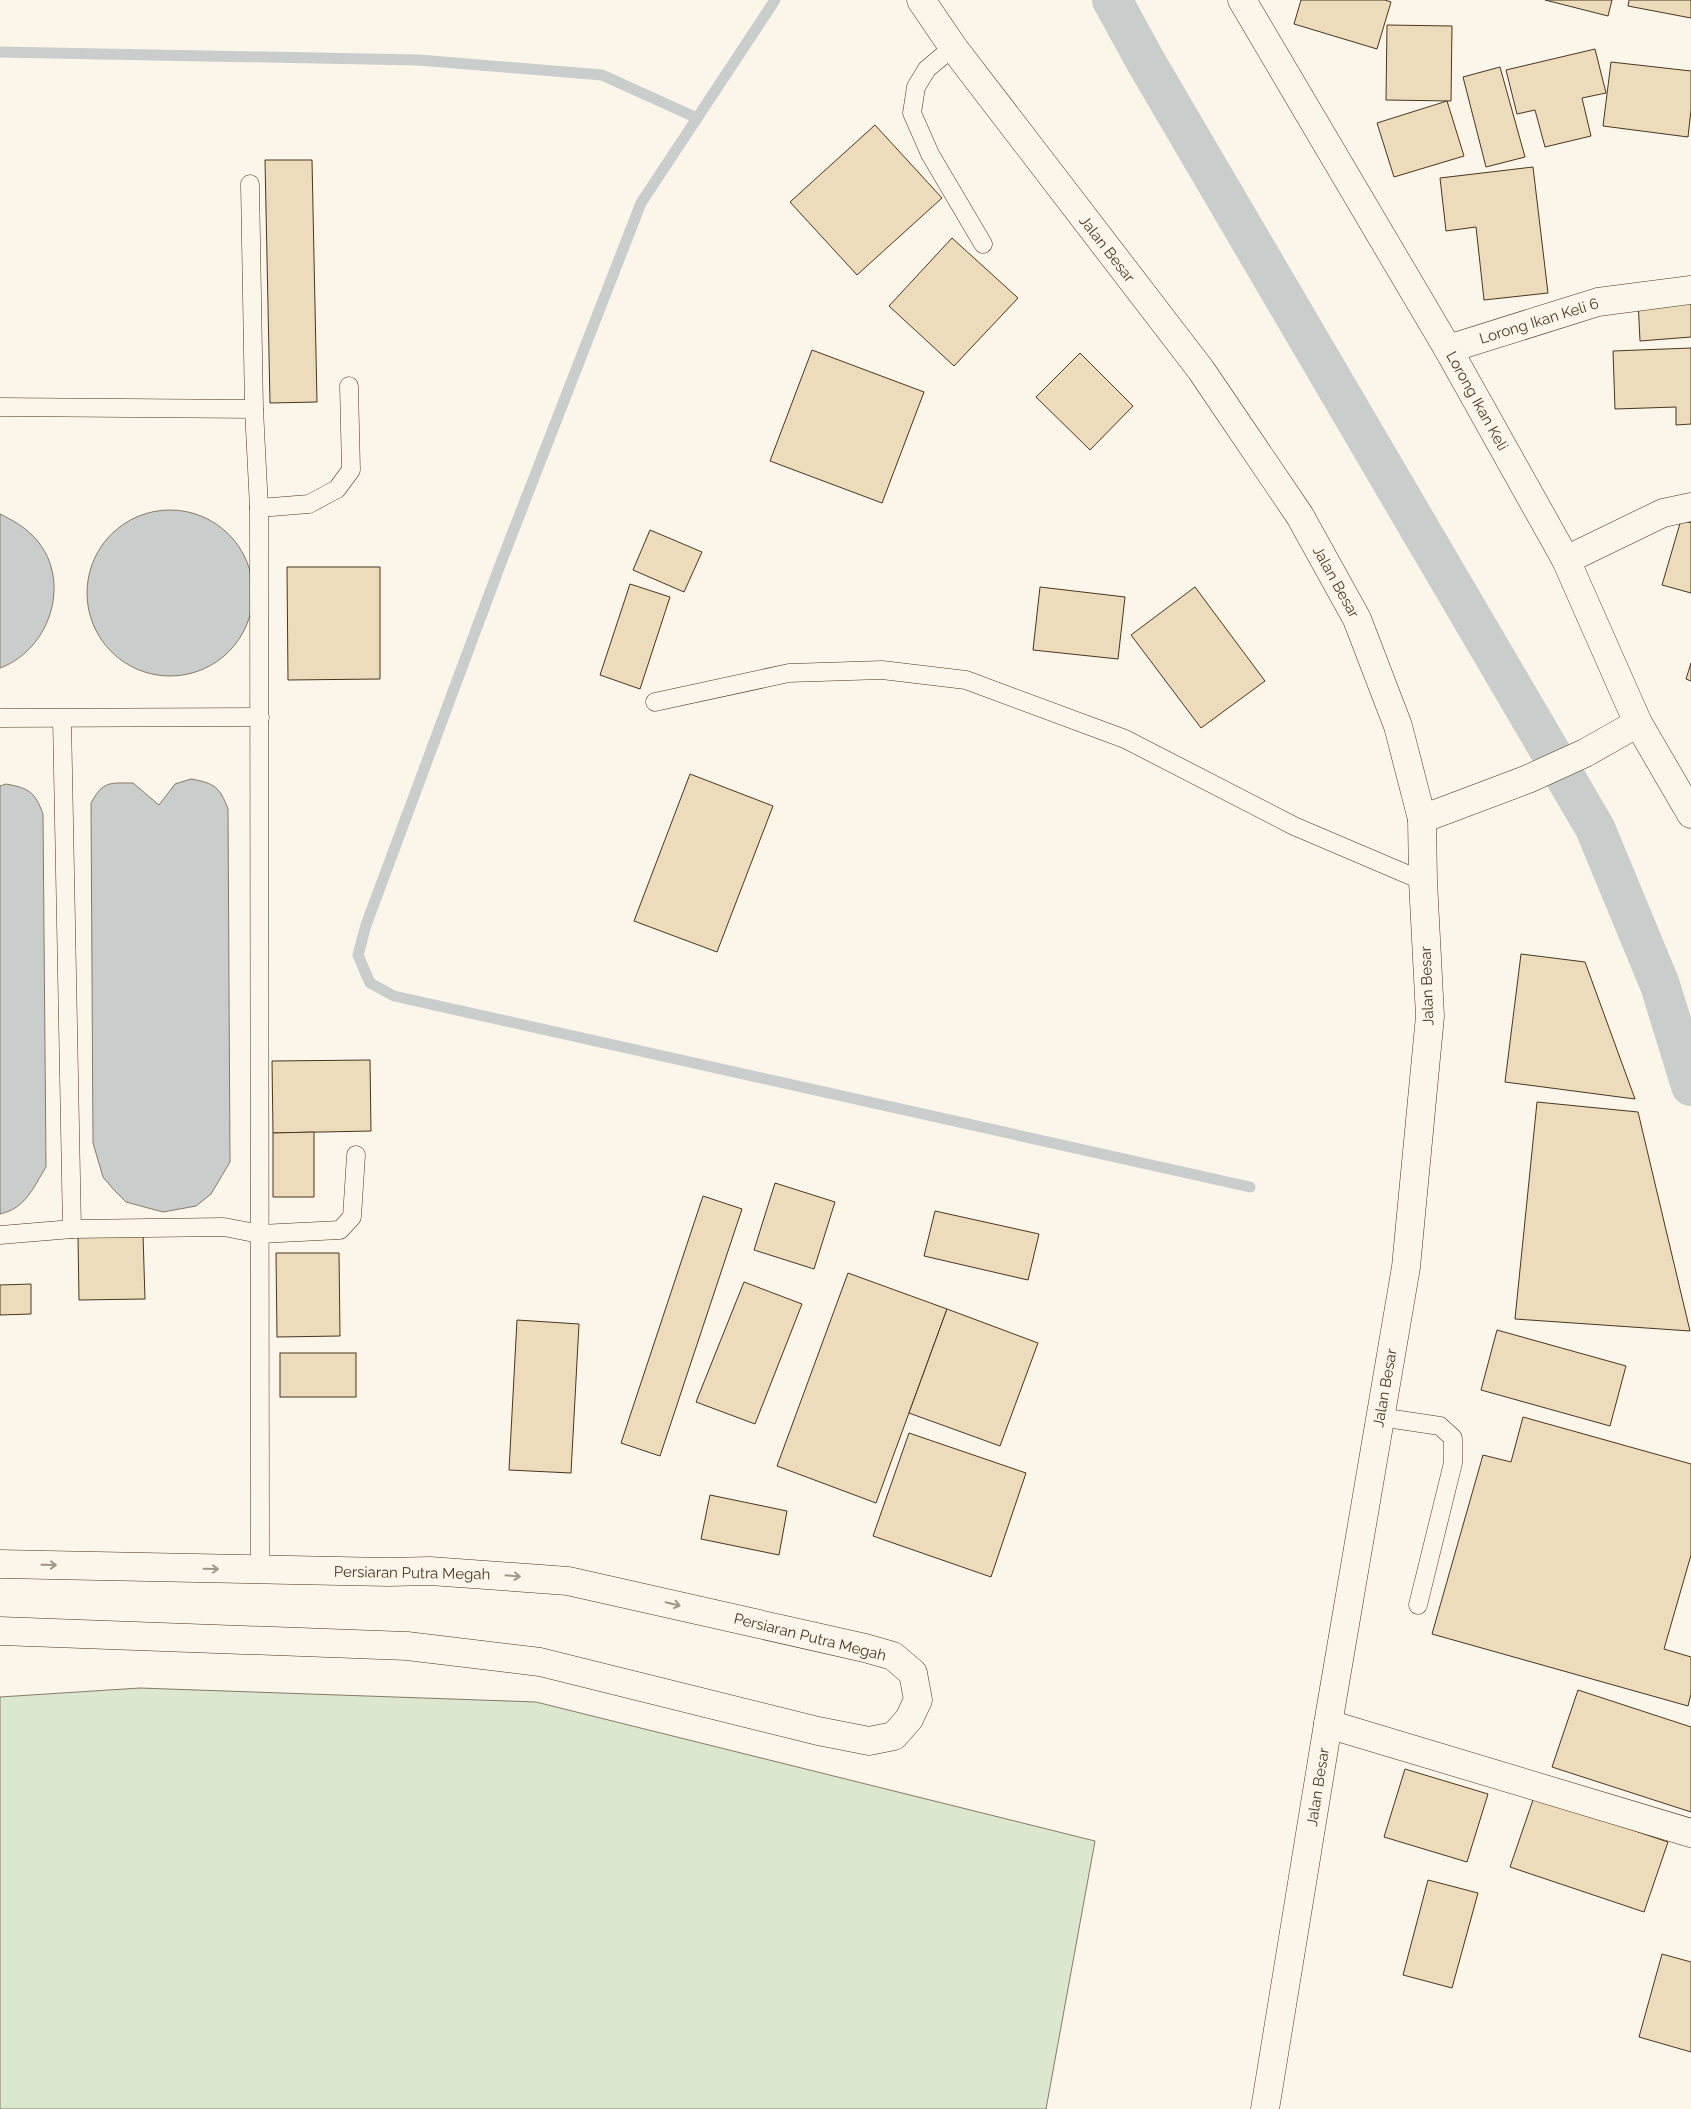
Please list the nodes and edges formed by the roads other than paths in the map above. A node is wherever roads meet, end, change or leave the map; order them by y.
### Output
1 (921, 0) edge
2 (1242, 0) edge
3 (953, 47) junction
4 (250, 184) dead end
5 (983, 244) dead end
6 (1691, 290) edge
7 (1448, 349) junction
8 (349, 386) dead end
9 (0, 406) edge
10 (254, 409) junction
11 (1691, 507) edge
12 (259, 508) junction
13 (1566, 560) junction
14 (655, 702) dead end
15 (260, 717) junction
16 (0, 718) edge
17 (62, 719) junction
18 (1638, 723) junction
19 (1690, 810) edge
20 (1422, 820) junction
21 (1423, 881) junction
22 (356, 1155) dead end
23 (72, 1229) junction
24 (260, 1234) junction
25 (0, 1235) edge
26 (1380, 1418) junction
27 (0, 1564) edge
28 (260, 1570) junction
29 (1418, 1605) dead end
30 (0, 1631) edge
31 (1328, 1724) junction
32 (1691, 1833) edge
33 (1265, 2109) edge

1 - 3 street, Jalan Besar
2 - 7 street, Lorong Ikan Keli
3 - 5 lane
3 - 20 street, Jalan Besar
4 - 10 lane
6 - 7 street, Lorong Ikan Keli 6
7 - 13 street, Lorong Ikan Keli
8 - 12 lane
9 - 10 lane
10 - 12 lane
11 - 13 street
12 - 15 lane
13 - 18 street, Lorong Ikan Keli
14 - 21 lane
15 - 17 lane
15 - 24 lane
16 - 17 lane
17 - 23 lane
18 - 19 street, Lorong Ikan Keli
18 - 20 street
20 - 21 street, Jalan Besar
21 - 26 street, Jalan Besar
22 - 24 lane
23 - 24 lane
23 - 25 lane
24 - 28 lane
26 - 29 lane
26 - 31 street, Jalan Besar
27 -> 28 street, Persiaran Putra Megah
28 -> 30 street, Persiaran Putra Megah
31 - 32 street
31 - 33 street, Jalan Besar

